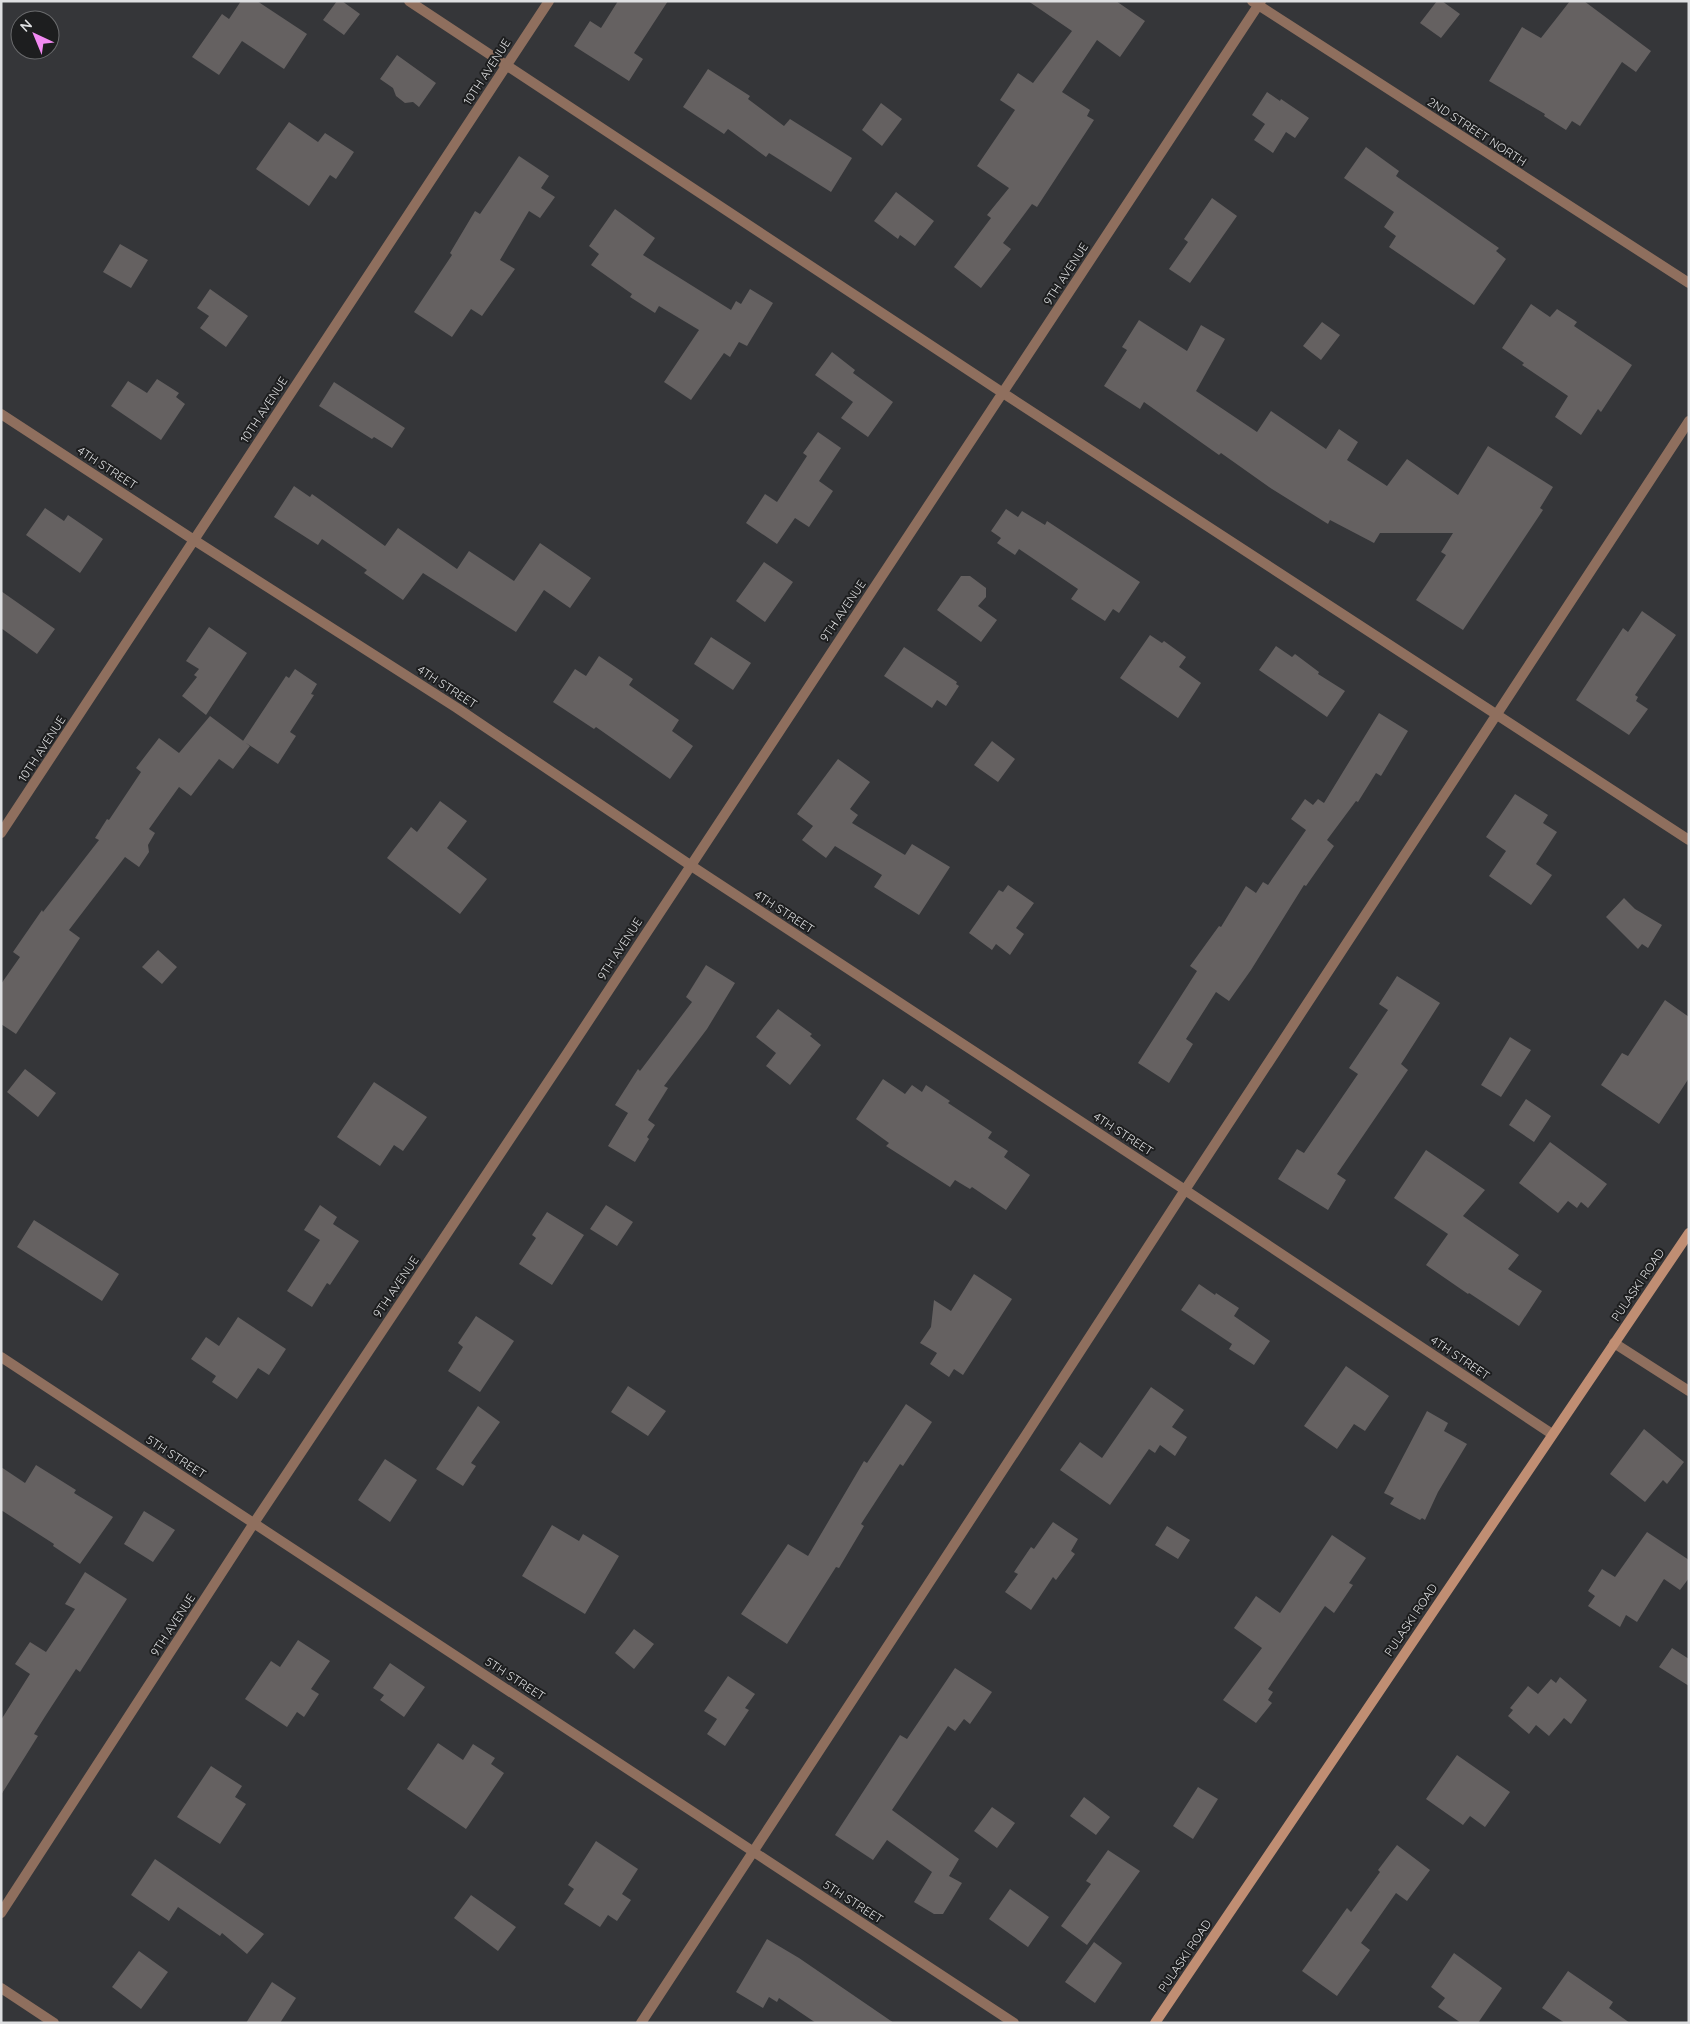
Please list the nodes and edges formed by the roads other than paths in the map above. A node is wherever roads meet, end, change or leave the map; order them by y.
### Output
1 (409, 1) edge
2 (549, 1) edge
3 (1257, 3) edge
4 (507, 65) junction
5 (1689, 283) edge
6 (1003, 393) junction
7 (1, 414) edge
8 (1689, 421) edge
9 (194, 540) junction
10 (1498, 714) junction
11 (1, 833) edge
12 (1689, 840) edge
13 (690, 865) junction
14 (1185, 1190) junction
15 (1689, 1233) edge
16 (1614, 1343) junction
17 (1, 1357) edge
18 (1689, 1392) edge
19 (1552, 1434) junction
20 (254, 1523) junction
21 (754, 1852) junction
22 (1, 1913) edge
23 (1, 1988) edge
24 (54, 2023) edge
25 (642, 2023) edge
26 (1014, 2023) edge
27 (1155, 2023) edge

1 - 4 street
2 - 4 street, 10TH AVENUE
3 - 5 street, 2ND STREET NORTH
3 - 6 street, 9TH AVENUE
4 - 6 street
4 - 9 street, 10TH AVENUE
6 - 10 street
6 - 13 street, 9TH AVENUE
7 - 9 street, 4TH STREET
8 - 10 street
9 - 11 street, 10TH AVENUE
9 - 13 street, 4TH STREET
10 - 12 street
10 - 14 street
13 - 14 street, 4TH STREET
13 - 20 street, 9TH AVENUE
14 - 19 street, 4TH STREET
14 - 21 street
15 - 16 main road, PULASKI ROAD
16 - 18 street
16 - 19 main road, PULASKI ROAD
17 - 20 street, 5TH STREET
19 - 27 main road, PULASKI ROAD
20 - 21 street, 5TH STREET
20 - 22 street, 9TH AVENUE
21 - 25 street
21 - 26 street, 5TH STREET
23 - 24 street

